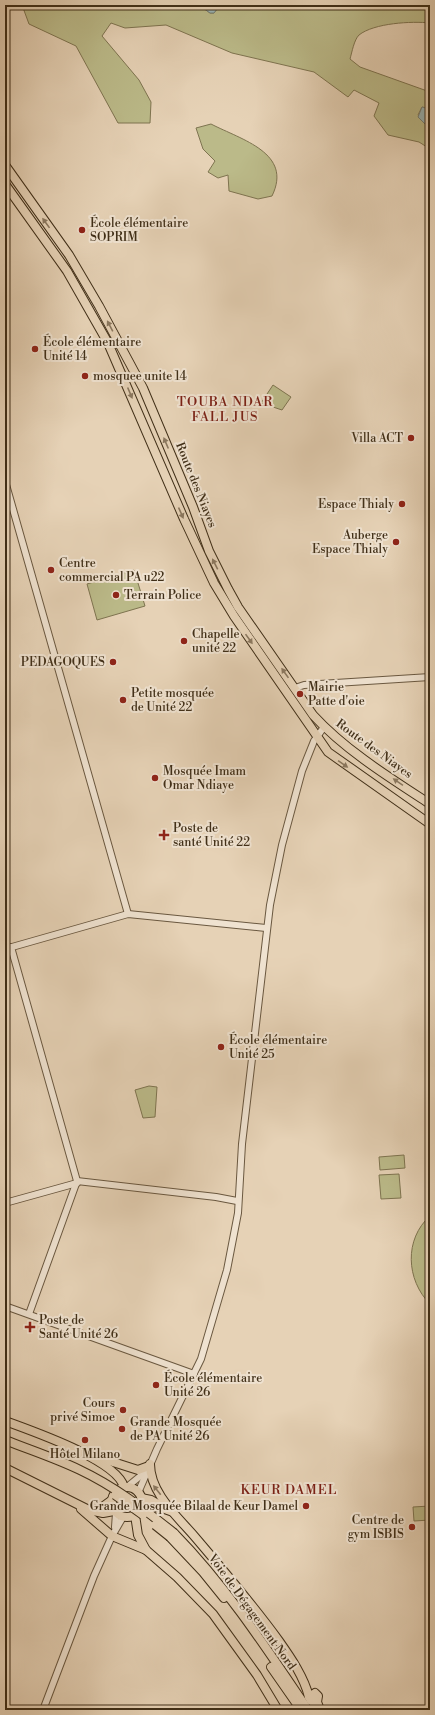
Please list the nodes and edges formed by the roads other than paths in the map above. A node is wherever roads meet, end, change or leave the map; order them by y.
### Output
1 (5, 165) edge
2 (5, 184) edge
3 (5, 481) edge
4 (430, 677) edge
5 (295, 688) junction
6 (324, 727) junction
7 (317, 736) junction
8 (430, 804) edge
9 (430, 824) edge
10 (128, 914) junction
11 (266, 928) junction
12 (8, 948) edge
13 (77, 1182) junction
14 (237, 1201) junction
15 (5, 1203) edge
16 (5, 1306) edge
17 (29, 1314) junction
18 (194, 1374) junction
19 (5, 1422) edge
20 (5, 1440) edge
21 (5, 1446) edge
22 (79, 1451) junction
23 (149, 1466) junction
24 (5, 1468) edge
25 (111, 1470) junction
26 (126, 1487) junction
27 (116, 1492) junction
28 (140, 1496) junction
29 (112, 1500) junction
30 (76, 1504) junction
31 (141, 1508) junction
32 (162, 1508) junction
33 (89, 1510) junction
34 (173, 1512) junction
35 (120, 1514) junction
36 (135, 1515) junction
37 (113, 1534) junction
38 (138, 1535) junction
39 (172, 1535) junction
40 (146, 1550) junction
41 (319, 1706) edge
42 (43, 1710) edge
43 (278, 1710) edge
44 (301, 1710) edge
45 (308, 1710) edge

5 -> 1 main road, Route des Niayes
2 -> 7 main road, Route des Niayes
3 - 10 street
4 - 5 street
5 - 6 main road, Route des Niayes
6 - 7 street, Route des Niayes
8 -> 6 main road, Route des Niayes
7 -> 9 main road, Route des Niayes
7 - 11 street
10 - 11 street
10 - 12 street
11 - 14 street
12 - 13 street
13 - 14 street
13 - 15 street
13 - 17 street
14 - 18 street
16 - 17 street
17 - 18 street
18 - 23 street
19 - 22 main road
20 - 39 main road, Voie de Dégagement Nord, bridge
21 - 39 main road, Voie de Dégagement Nord, bridge
22 - 23 main road
22 - 25 main road
23 - 26 street
23 - 28 street
34 -> 23 main road
24 - 30 main road
25 - 26 main road
25 - 27 main road
26 - 27 main road
26 - 28 main road
27 - 29 main road
28 - 31 main road
28 - 32 main road
29 - 33 main road
29 - 35 main road
30 - 33 main road
30 - 37 main road
31 - 32 main road
31 - 36 main road
32 - 34 main road
33 - 35 main road
34 - 41 main road
35 - 36 main road
35 - 37 street
35 - 38 main road
36 - 38 main road
37 - 40 main road
37 - 42 street
38 - 40 main road
39 - 44 main road, Voie de Dégagement Nord
39 - 45 main road, Voie de Dégagement Nord
40 - 43 main road

